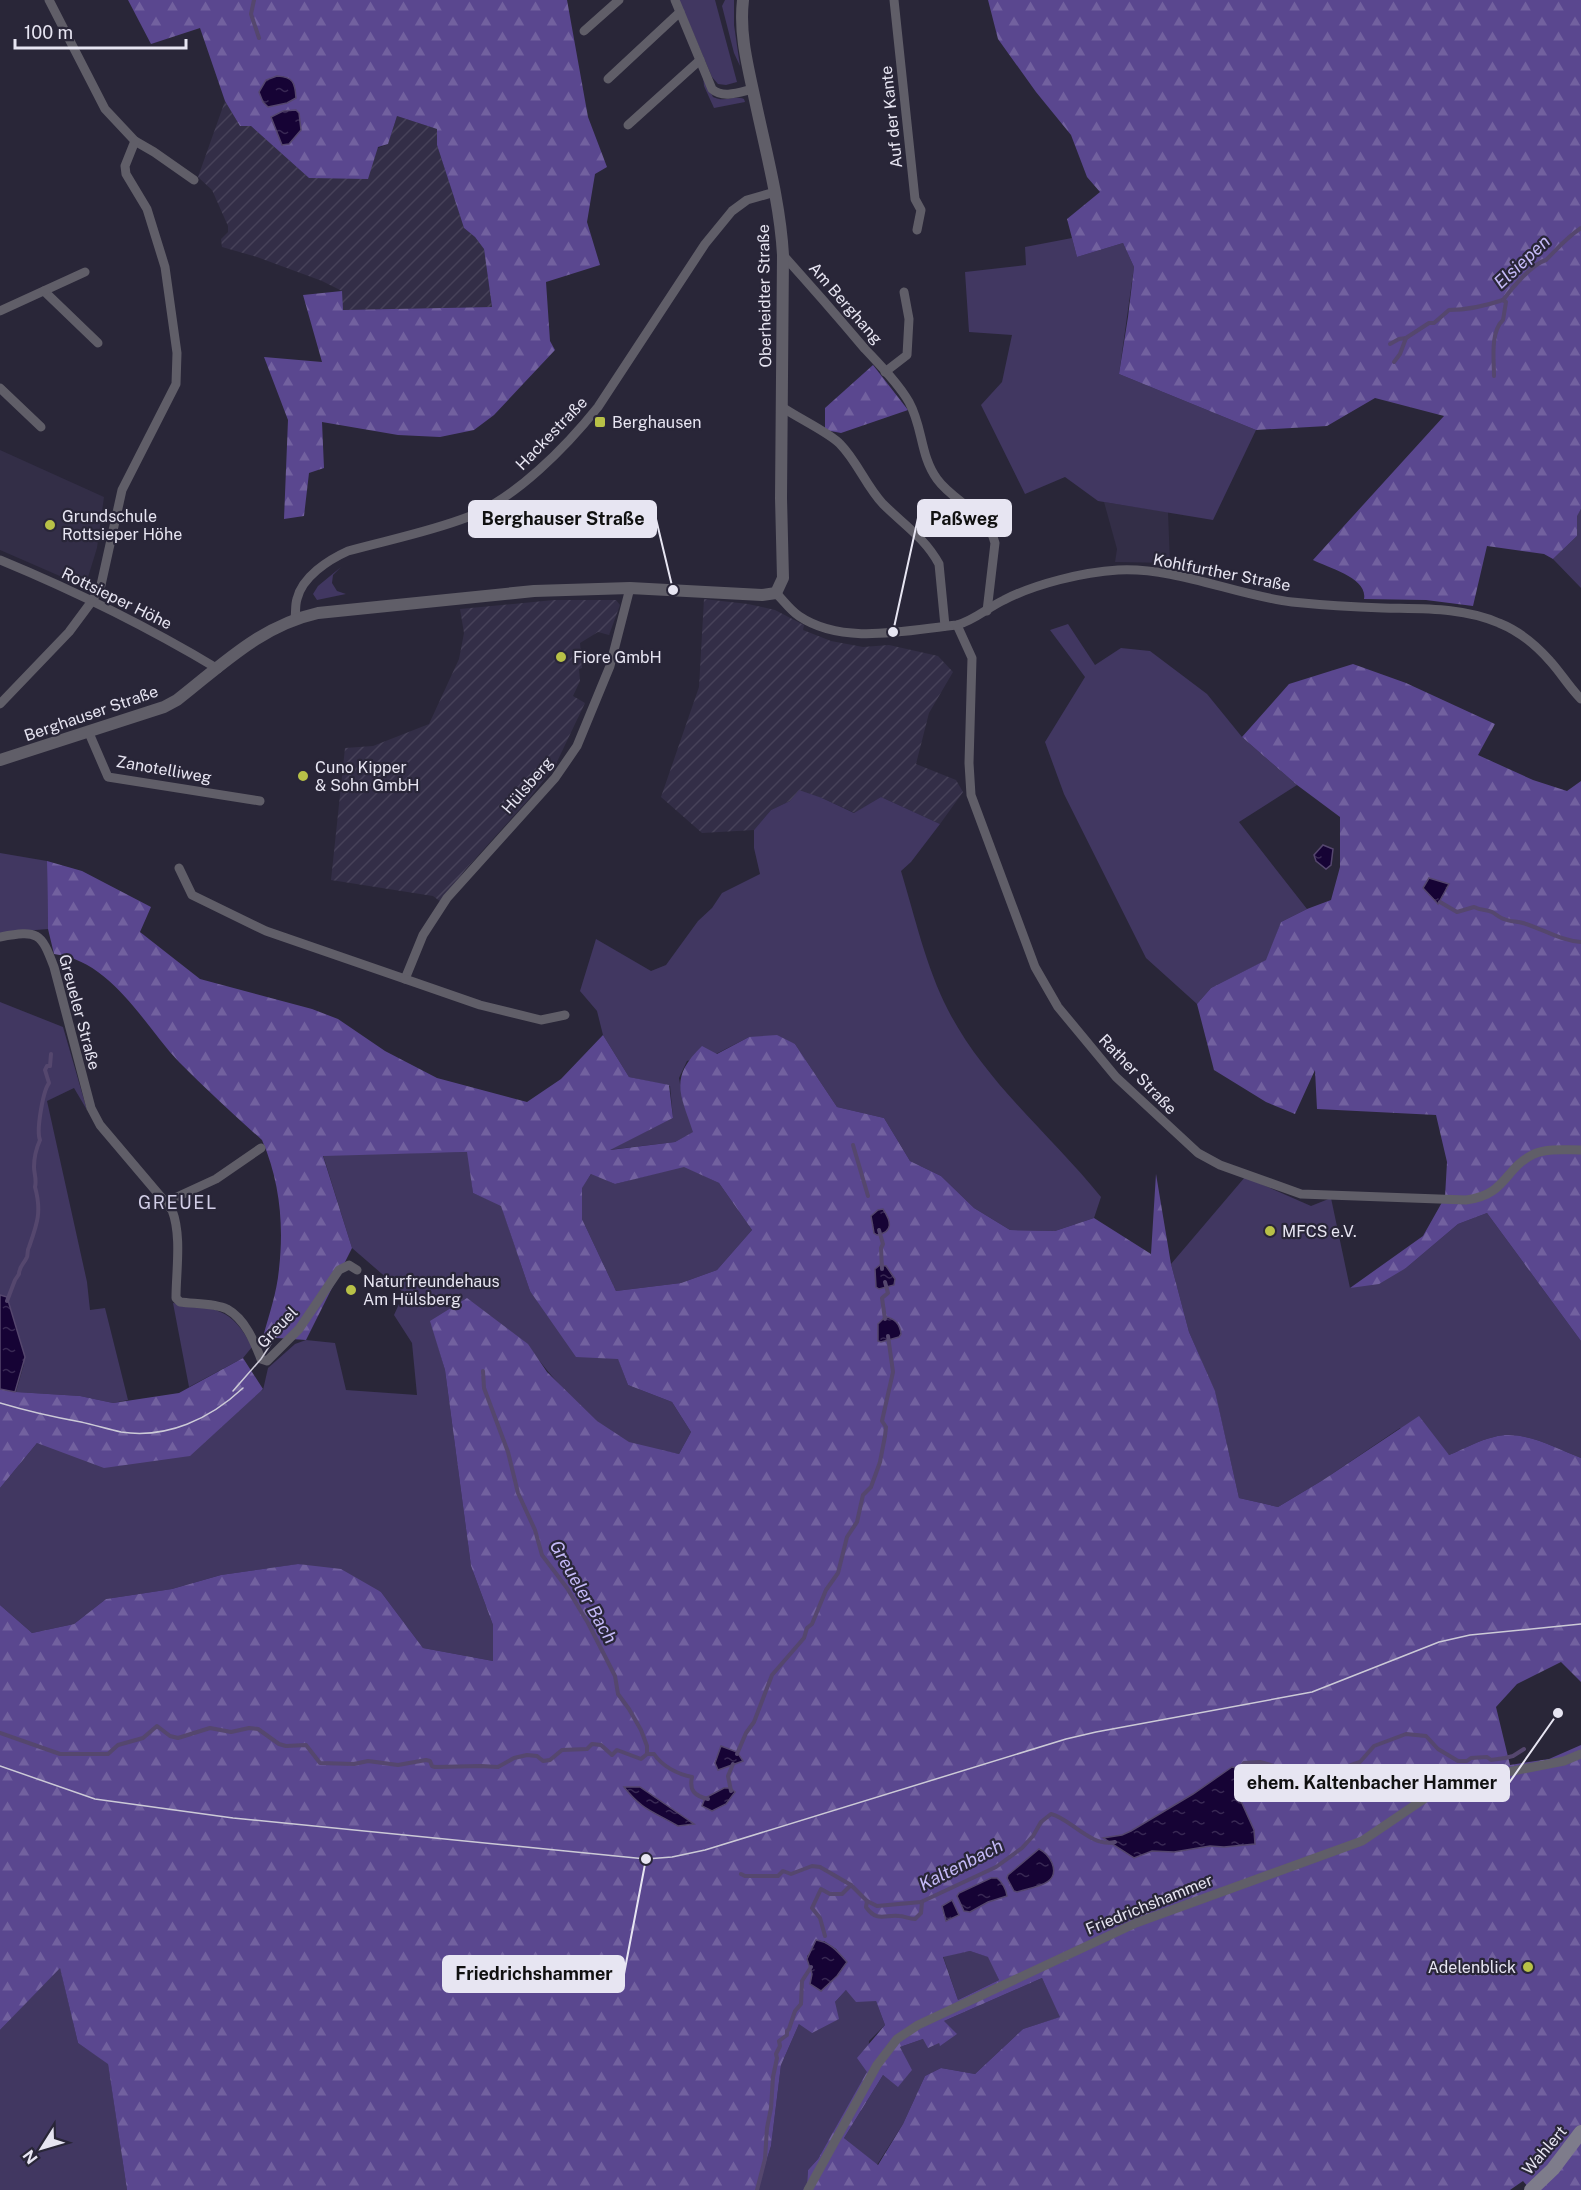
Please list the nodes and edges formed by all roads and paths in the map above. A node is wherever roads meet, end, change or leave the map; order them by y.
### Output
1 (49, 0) edge
2 (619, 0) edge
3 (675, 0) edge
4 (743, 0) edge
5 (894, 0) edge
6 (680, 12) junction
7 (584, 31) dead end
8 (700, 60) junction
9 (608, 79) dead end
10 (753, 89) junction
11 (628, 125) dead end
12 (135, 141) junction
13 (194, 180) dead end
14 (775, 192) junction
15 (917, 230) dead end
16 (783, 255) junction
17 (85, 272) dead end
18 (44, 291) junction
19 (904, 292) dead end
20 (0, 311) edge
21 (98, 344) dead end
22 (885, 372) junction
23 (0, 388) edge
24 (782, 408) junction
25 (41, 427) dead end
26 (0, 560) edge
27 (630, 588) junction
28 (776, 593) junction
29 (92, 601) junction
30 (987, 611) junction
31 (296, 618) junction
32 (957, 625) junction
33 (945, 626) junction
34 (218, 669) junction
35 (1581, 699) edge
36 (0, 704) edge
37 (89, 733) junction
38 (0, 760) edge
39 (260, 801) dead end
40 (179, 868) dead end
41 (0, 937) edge
42 (405, 979) junction
43 (565, 1015) dead end
44 (89, 1102) joint
45 (261, 1148) dead end
46 (1581, 1150) edge
47 (166, 1202) junction
48 (357, 1270) dead end
49 (1581, 1754) edge
50 (1581, 2132) edge
51 (808, 2190) edge
52 (1531, 2190) edge

1 - 12 street
2 - 7 street
3 - 6 street
4 - 10 street, Oberheidter Straße
5 - 15 street, Auf der Kante
6 - 8 street
6 - 9 street
8 - 10 street
8 - 11 street
10 - 14 street, Oberheidter Straße
12 - 13 street
12 - 29 street
14 - 16 street, Oberheidter Straße
14 - 31 street, Hackestraße
16 - 22 street, Am Berghang
16 - 24 street, Oberheidter Straße
17 - 18 street
18 - 20 street
18 - 21 street
19 - 22 street, Am Berghang
22 - 30 street, Am Berghang
23 - 25 street
24 - 28 street, Oberheidter Straße
24 - 33 street
26 - 29 street, Rottsieper Höhe
27 - 28 street, Berghauser Straße
27 - 31 street, Berghauser Straße
27 - 42 street, Hülsberg
28 - 33 street, Kohlfurther Straße
29 - 34 street, Rottsieper Höhe
29 - 36 street
30 - 32 street, Kohlfurther Straße
30 - 35 street, Kohlfurther Straße
31 - 34 street, Berghauser Straße
32 - 33 street, Kohlfurther Straße
32 - 46 street, Rather Straße
34 - 37 street, Berghauser Straße
37 - 38 street, Berghauser Straße
37 - 39 street, Zanotelliweg
40 - 42 street
41 - 44 street, Greueler Straße
42 - 43 street
44 - 47 street, Greuel
45 - 47 street
47 - 48 street, Greuel
49 - 51 street, Friedrichshammer
50 - 52 main road, Wahlert

